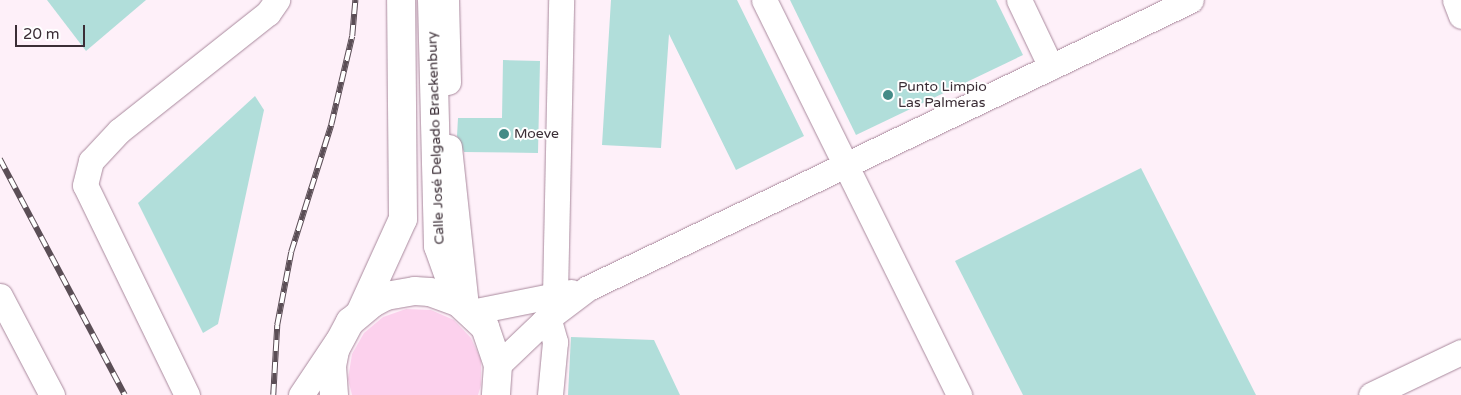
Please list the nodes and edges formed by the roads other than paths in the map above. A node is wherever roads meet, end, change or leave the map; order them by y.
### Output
1 (276, 0) edge
2 (401, 0) edge
3 (432, 0) edge
4 (446, 0) edge
5 (561, 0) edge
6 (764, 0) edge
7 (1019, 0) edge
8 (1191, 0) edge
9 (1456, 0) edge
10 (1461, 16) edge
11 (1051, 67) junction
12 (846, 164) junction
13 (0, 296) edge
14 (552, 306) junction
15 (465, 308) junction
16 (355, 317) junction
17 (1461, 352) edge
18 (498, 365) junction
19 (52, 395) edge
20 (187, 395) edge
21 (301, 395) edge
22 (334, 395) edge
23 (496, 395) edge
24 (550, 395) edge
25 (958, 395) edge
26 (1371, 395) edge

1 - 20 street
2 - 16 main road
3 - 15 main road, Calle José Delgado Brackenbury
4 - 15 street
5 - 14 street
6 - 12 street
7 - 11 street
8 - 11 street
9 - 10 street
11 - 12 street
12 - 14 street
12 - 25 street
13 - 19 street
14 - 15 street
14 - 18 street
14 - 24 street
15 - 16 main road
15 - 18 main road
16 - 21 street
16 - 22 main road
17 - 26 street
18 - 23 main road

